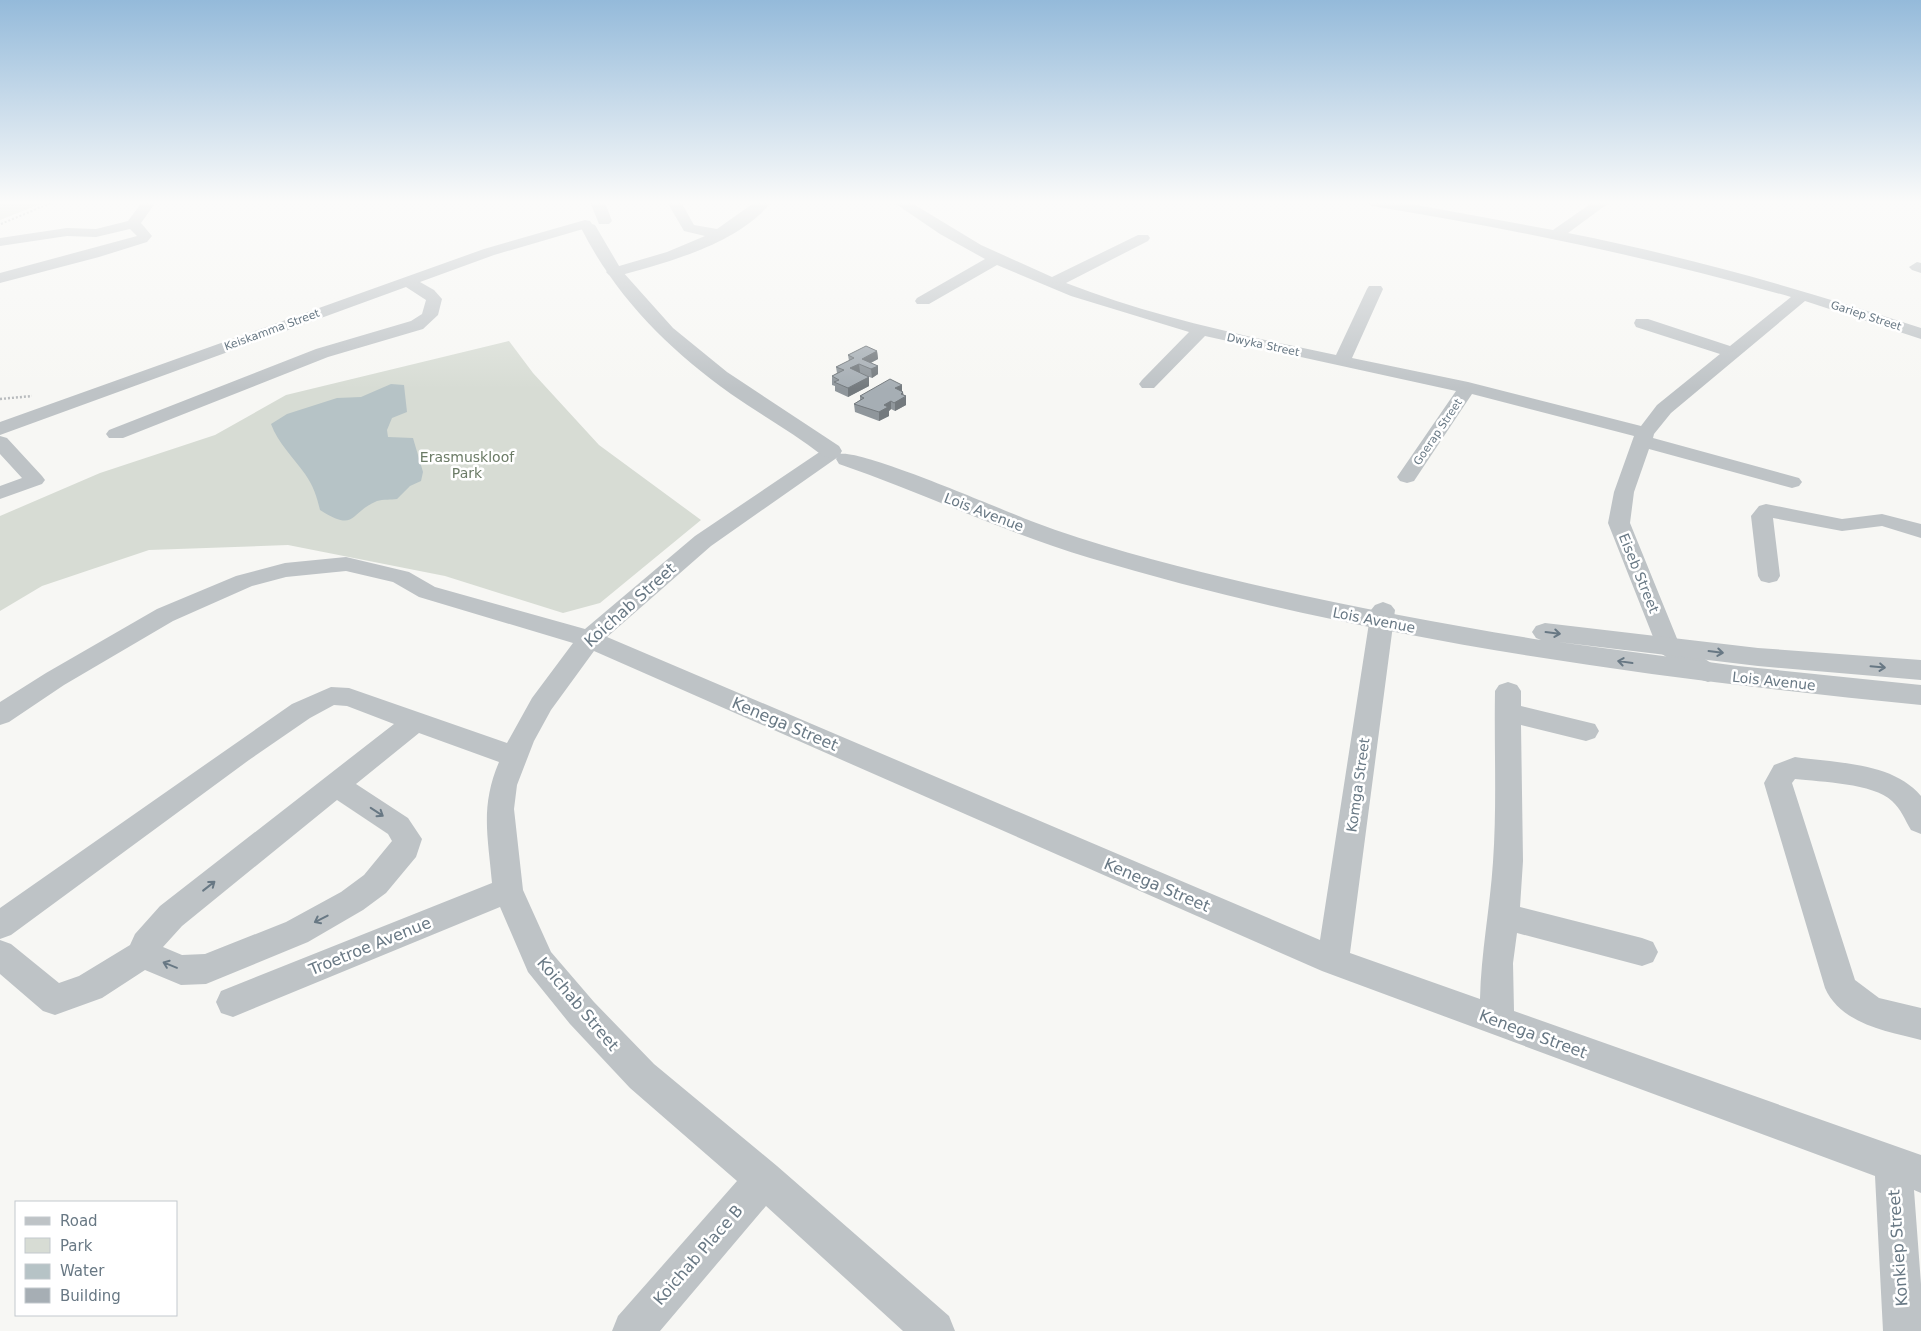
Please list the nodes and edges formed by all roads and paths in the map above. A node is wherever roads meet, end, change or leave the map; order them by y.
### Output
1 (54, 264) edge
2 (455, 264) edge
3 (617, 264) edge
4 (639, 264) edge
5 (989, 264) edge
6 (1010, 264) edge
7 (1091, 264) edge
8 (1688, 264) edge
9 (621, 271) junction
10 (0, 278) edge
11 (407, 281) junction
12 (1053, 283) junction
13 (1375, 289) dead end
14 (1803, 296) junction
15 (923, 301) dead end
16 (1642, 323) dead end
17 (1200, 331) junction
18 (1921, 334) edge
19 (1731, 352) junction
20 (1342, 361) junction
21 (1148, 384) dead end
22 (1468, 388) junction
23 (0, 429) edge
24 (116, 434) dead end
25 (1643, 437) junction
26 (0, 442) edge
27 (843, 452) junction
28 (1407, 477) dead end
29 (0, 494) edge
30 (1766, 510) junction
31 (1921, 531) edge
32 (1769, 576) dead end
33 (1382, 616) junction
34 (589, 639) junction
35 (1659, 656) junction
36 (1921, 670) edge
37 (1921, 695) edge
38 (0, 715) edge
39 (418, 720) junction
40 (1586, 731) dead end
41 (514, 756) junction
42 (336, 786) junction
43 (1921, 822) edge
44 (508, 890) junction
45 (1504, 916) junction
46 (0, 926) edge
47 (146, 952) junction
48 (1642, 952) dead end
49 (0, 954) edge
50 (1333, 961) junction
51 (234, 1002) dead end
52 (1497, 1020) junction
53 (1921, 1024) edge
54 (1907, 1169) edge
55 (764, 1179) junction
56 (633, 1331) edge
57 (934, 1331) edge
58 (1904, 1331) edge

1 - 10 street
2 - 11 street, Keiskamma Street
3 - 9 street, Lois Avenue
4 - 9 street
5 - 15 street
6 - 12 street, Dwyka Street
7 - 12 street
8 - 14 street, Gariep Street
9 - 27 street, Lois Avenue
11 - 23 street, Keiskamma Street
11 - 24 street
12 - 17 street, Dwyka Street
13 - 20 street
14 - 18 street, Gariep Street
14 - 19 street, Eiseb Street
16 - 19 street
17 - 20 street, Dwyka Street
17 - 21 street
19 - 25 street, Eiseb Street
20 - 22 street, Dwyka Street
22 - 25 street, Dwyka Street
22 - 28 street, Goerap Street
25 - 30 street
25 - 35 street, Eiseb Street
26 - 29 street
27 - 33 street, Lois Avenue
27 - 34 street, Koichab Street
30 - 31 street
30 - 32 street
33 - 35 street, Lois Avenue
33 - 50 street, Komga Street
34 - 38 street, Kenega Street
34 - 41 street, Koichab Street
34 - 50 street, Kenega Street
35 -> 36 street, Lois Avenue
35 - 37 street, Lois Avenue
39 - 41 street
39 - 42 street
39 - 46 street
40 - 45 street
41 - 44 street, Koichab Street
47 -> 42 street
42 -> 47 street
43 - 53 street
44 - 51 street, Troetroe Avenue
44 - 55 street, Koichab Street
45 - 48 street
45 - 52 street
47 - 49 street
50 - 52 street, Kenega Street
52 - 54 street, Kenega Street
54 - 58 street, Konkiep Street
55 - 56 street, Koichab Place B
55 - 57 street, Koichab Street

